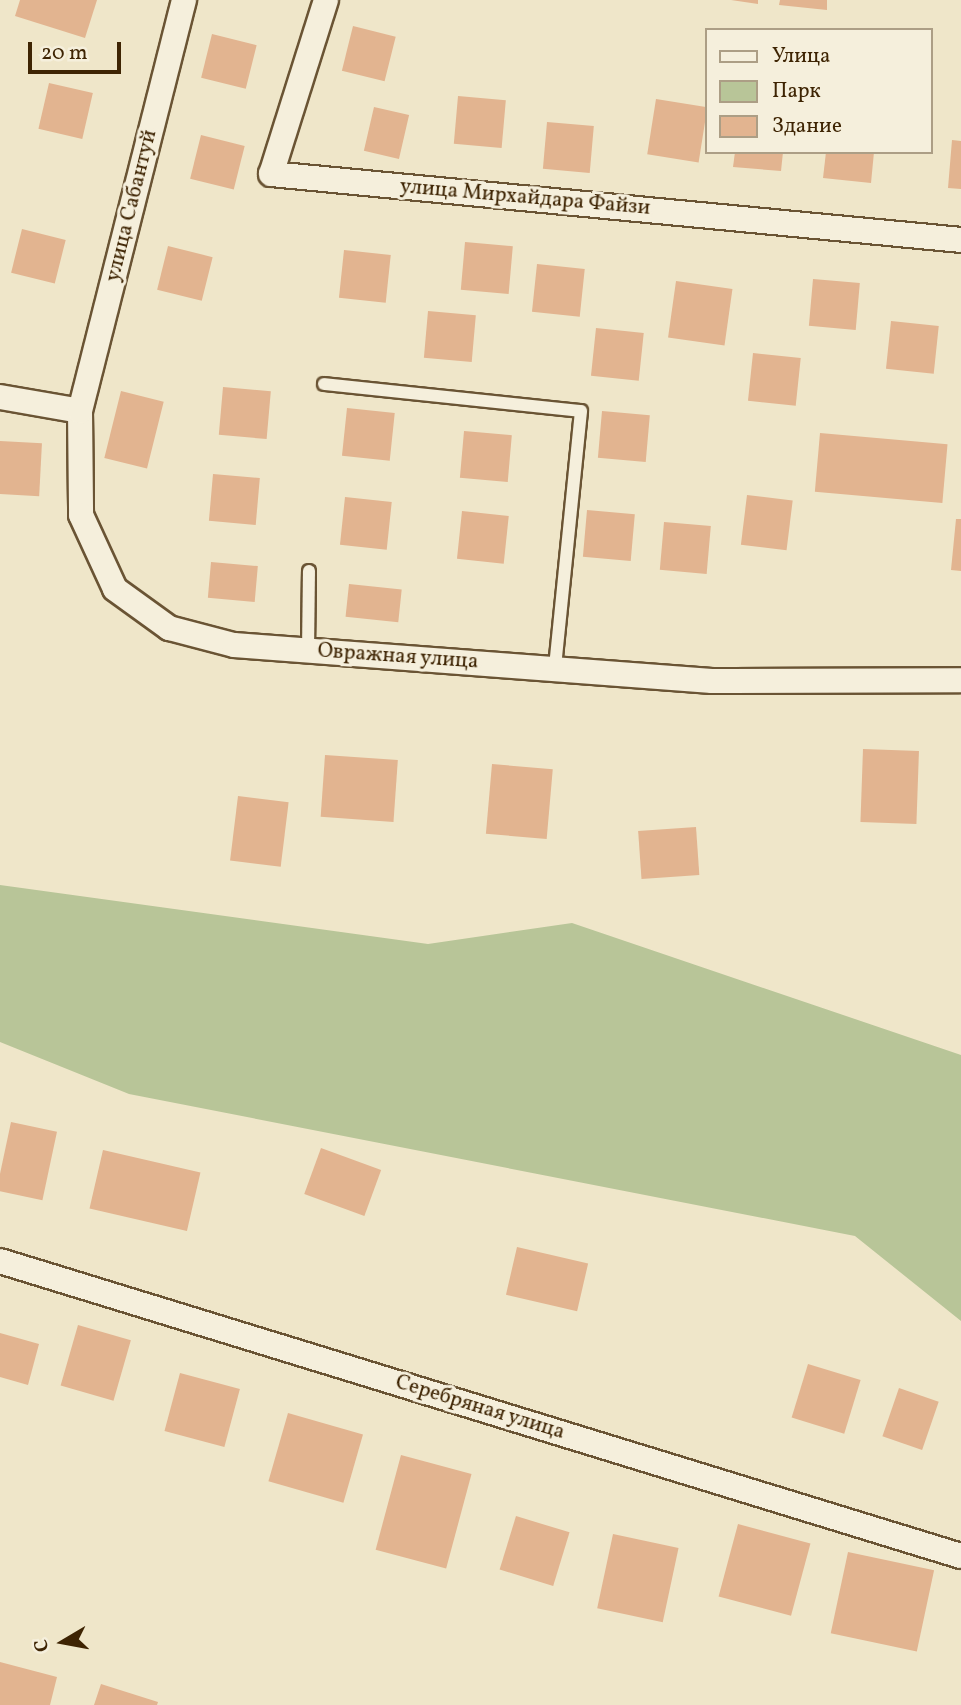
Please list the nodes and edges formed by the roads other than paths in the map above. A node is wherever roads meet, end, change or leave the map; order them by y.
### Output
1 (184, 0) edge
2 (326, 0) edge
3 (961, 240) edge
4 (324, 384) dead end
5 (0, 397) edge
6 (80, 411) junction
7 (309, 570) dead end
8 (308, 650) junction
9 (555, 669) junction
10 (961, 680) edge
11 (0, 1261) edge
12 (961, 1556) edge

1 - 6 street, улица Сабантуй
2 - 3 street, улица Мирхайдара Файзи
4 - 9 lane
5 - 6 street
6 - 8 street, Овражная улица
7 - 8 lane
8 - 9 street, Овражная улица
9 - 10 street, Овражная улица
11 - 12 street, Серебряная улица

